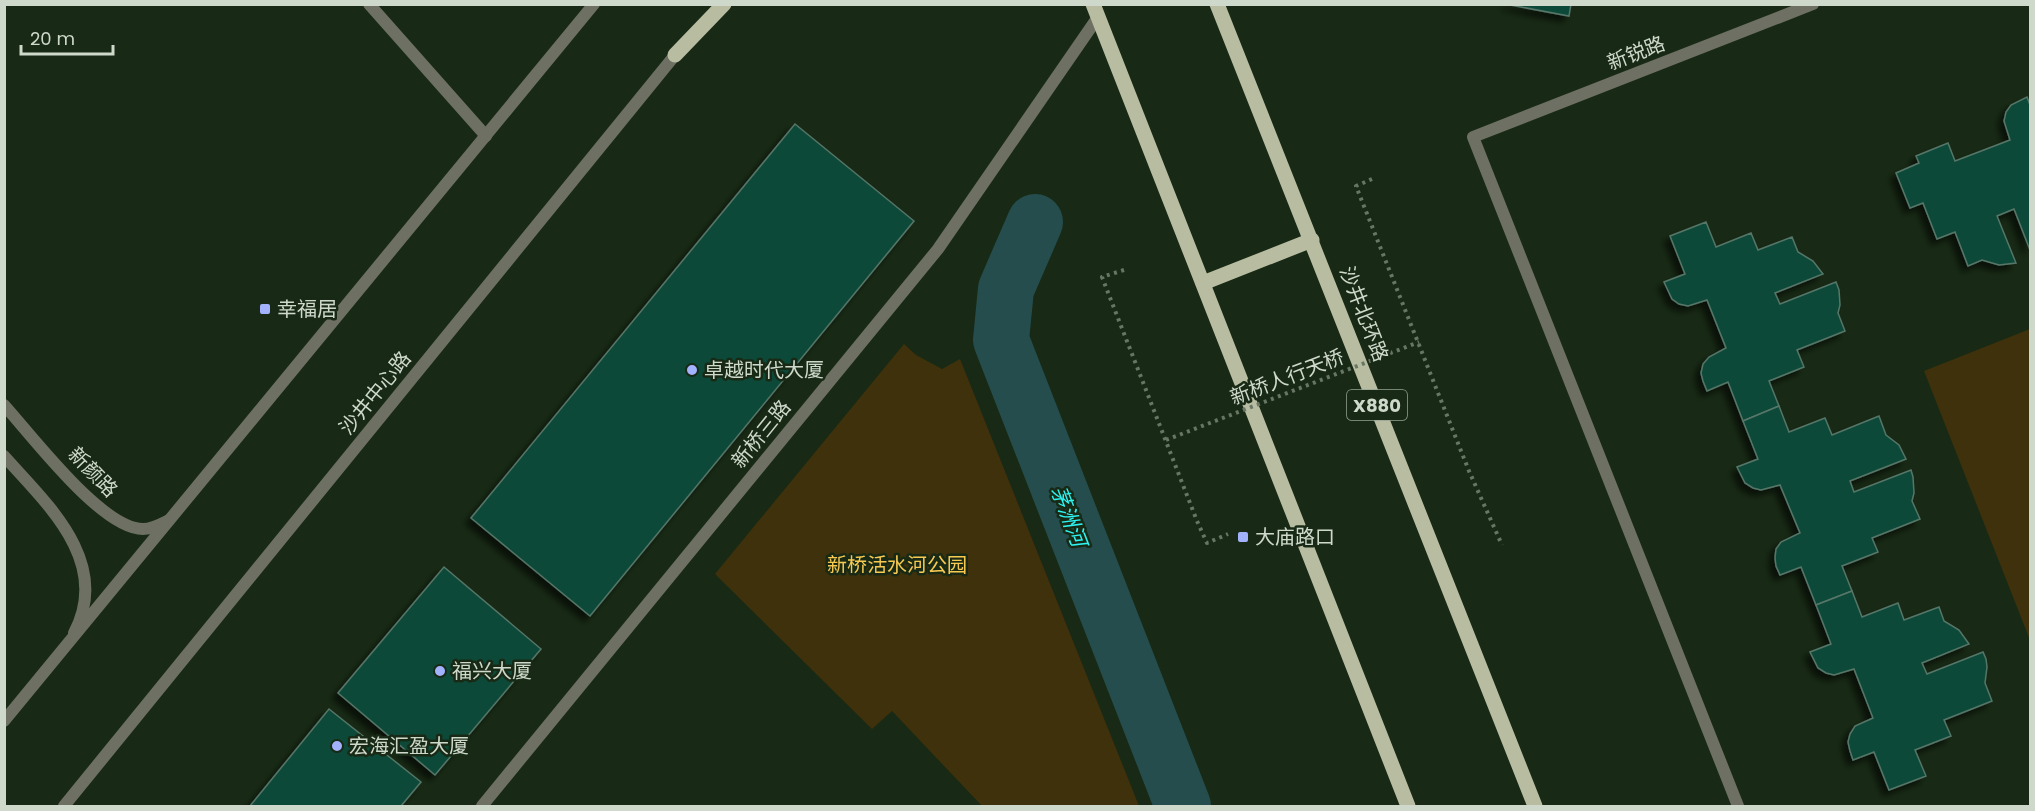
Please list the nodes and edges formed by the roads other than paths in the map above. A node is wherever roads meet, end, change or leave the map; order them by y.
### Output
1 (369, 4) edge
2 (594, 4) edge
3 (717, 4) edge
4 (724, 4) edge
5 (1217, 4) edge
6 (1813, 4) edge
7 (1094, 9) edge
8 (675, 55) junction
9 (486, 136) junction
10 (1312, 240) junction
11 (1203, 283) junction
12 (4, 405) edge
13 (4, 456) edge
14 (171, 519) junction
15 (68, 643) junction
16 (4, 721) edge
17 (64, 807) edge
18 (482, 807) edge
19 (1408, 807) edge
20 (1535, 807) edge
21 (1738, 807) edge

1 - 9 street
2 - 9 street
3 - 8 street, 沙井中心路
4 - 8 main road
5 - 10 main road, 沙井北环路 / X880
6 - 21 street, 新锐路
7 - 11 main road
7 - 18 street, 新桥三路
8 - 17 street, 沙井中心路
9 - 14 street
10 - 11 main road
10 - 20 main road, 沙井北环路 / X880
11 - 19 main road
12 - 14 street, 新颜路
13 - 15 street
14 - 15 street
15 - 16 street

